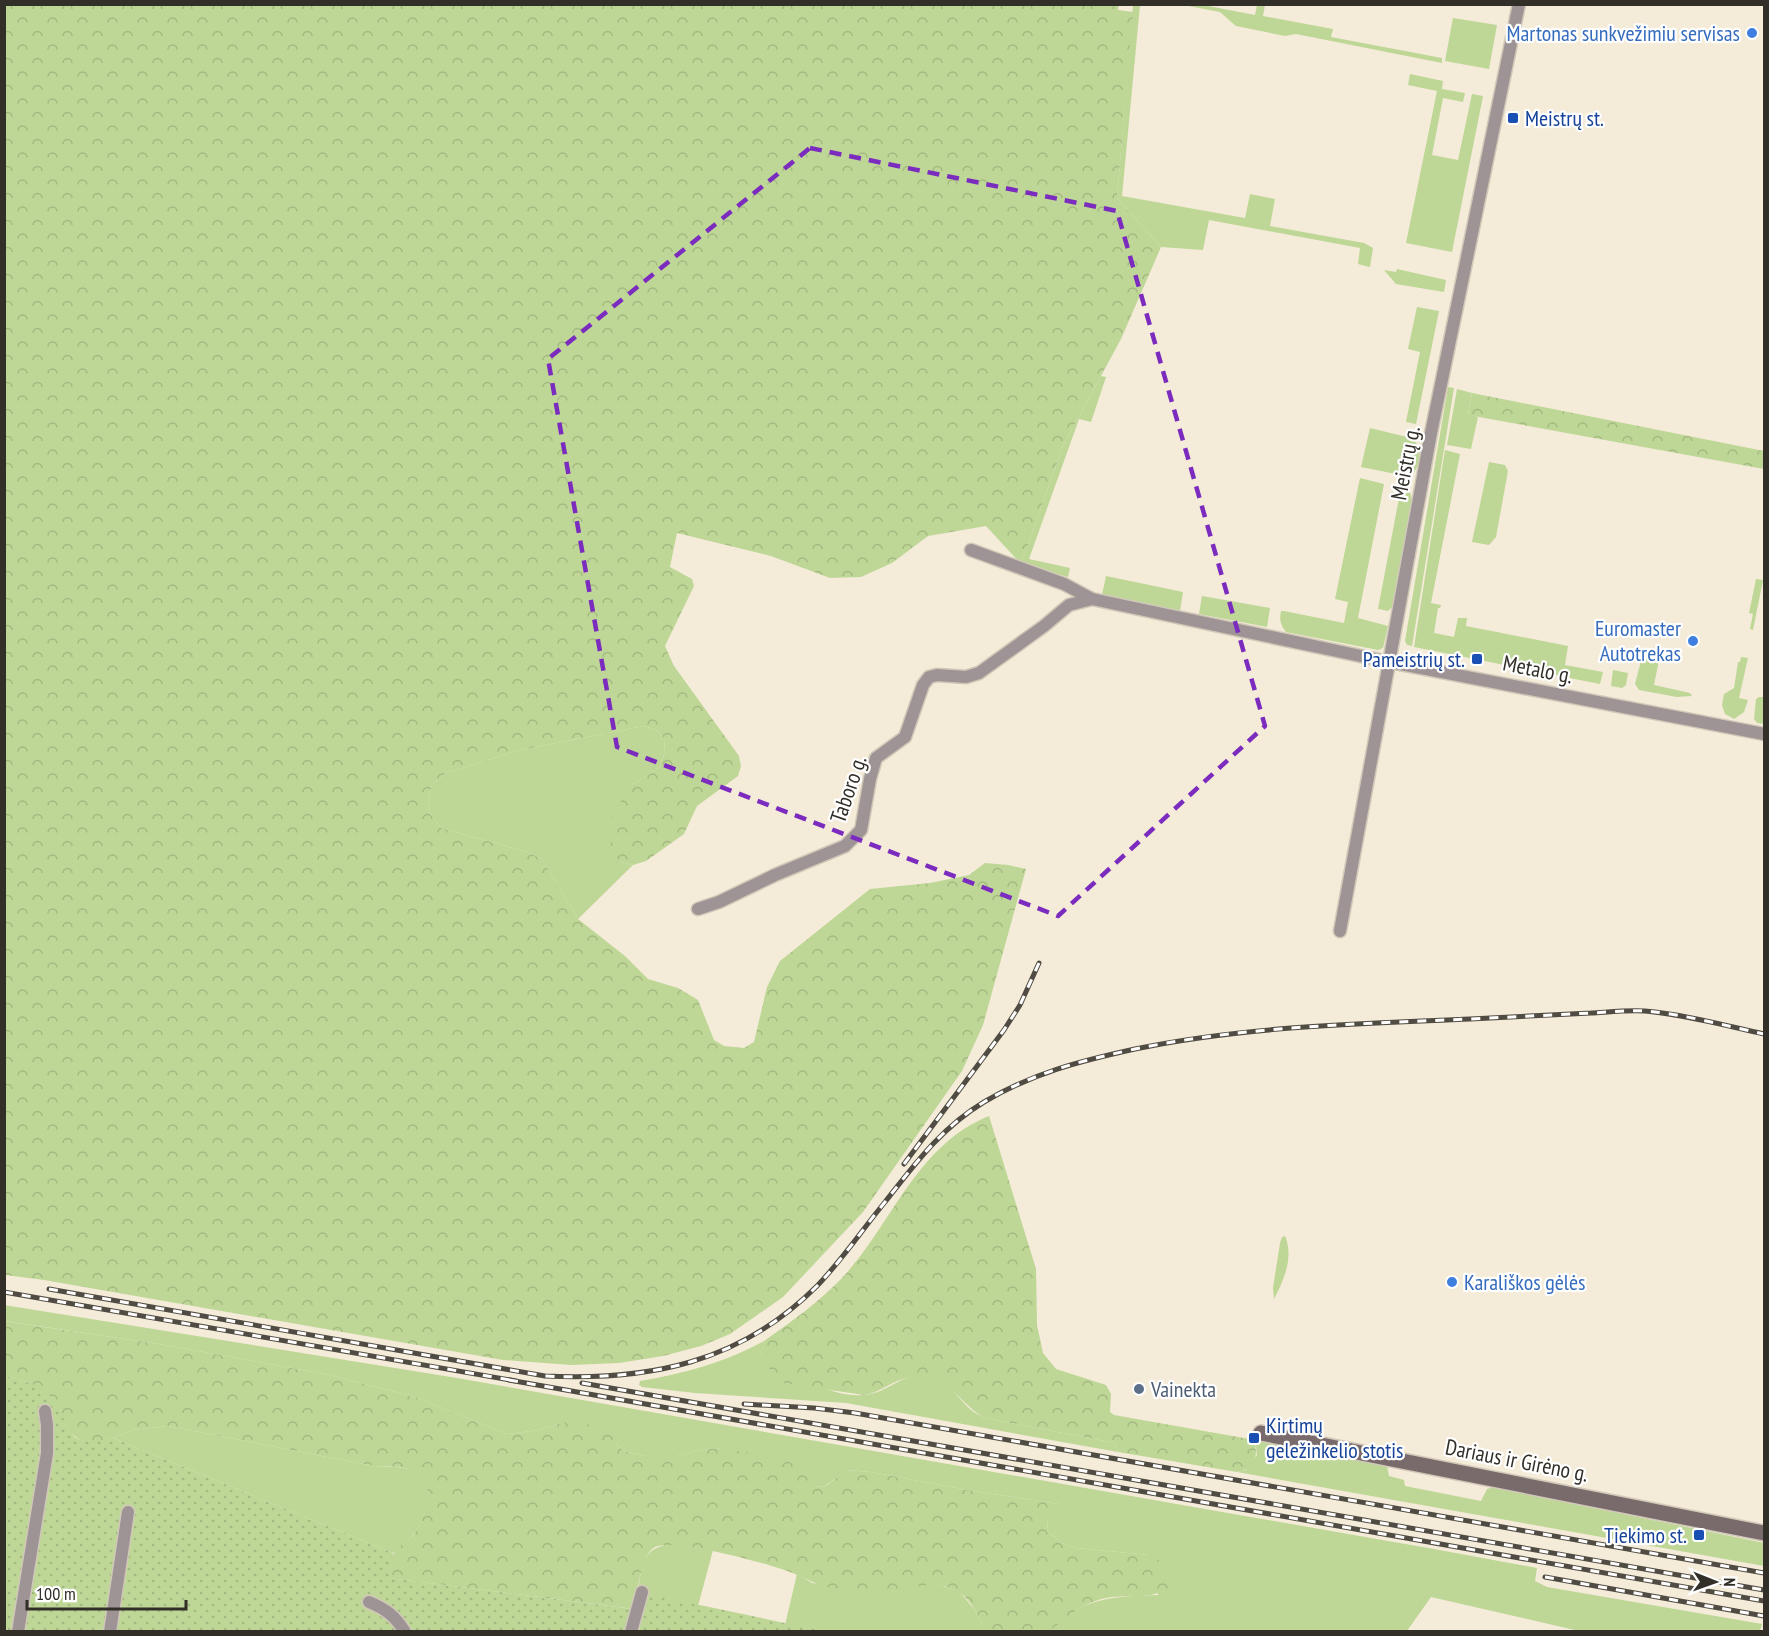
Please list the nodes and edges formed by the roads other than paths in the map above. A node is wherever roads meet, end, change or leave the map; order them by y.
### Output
1 (1519, 4) edge
2 (971, 550) dead end
3 (1092, 599) junction
4 (1389, 662) junction
5 (1764, 734) edge
6 (698, 909) dead end
7 (1340, 930) dead end
8 (45, 1411) dead end
9 (1261, 1432) dead end
10 (128, 1512) dead end
11 (1764, 1533) edge
12 (642, 1592) dead end
13 (369, 1602) dead end
14 (18, 1632) edge
15 (110, 1632) edge
16 (405, 1632) edge
17 (631, 1632) edge

1 - 4 street, Meistrų g.
2 - 3 street, Metalo g.
3 - 4 street, Metalo g.
3 - 6 street, Taboro g.
4 - 5 street, Metalo g.
4 - 7 street, Meistrų g.
8 - 14 street
9 - 11 street, Dariaus ir Girėno g.
10 - 15 street
12 - 17 street
13 - 16 street

